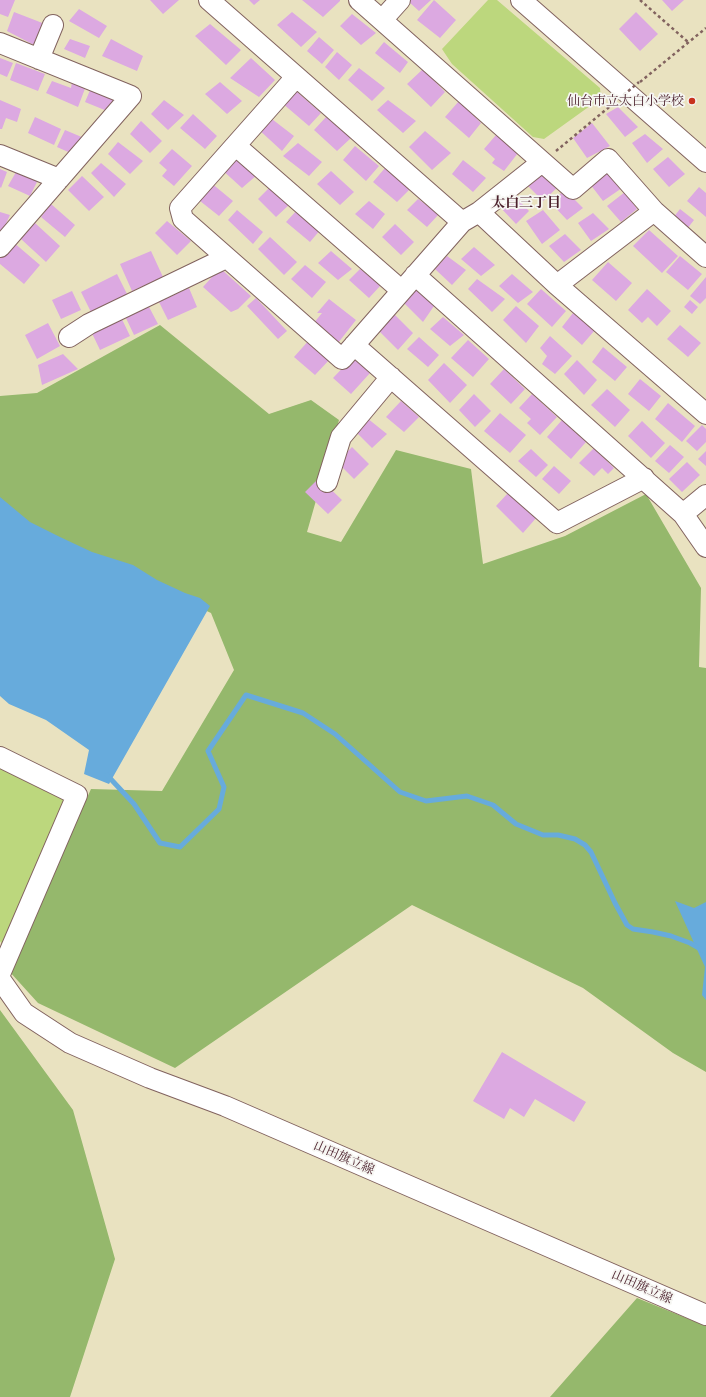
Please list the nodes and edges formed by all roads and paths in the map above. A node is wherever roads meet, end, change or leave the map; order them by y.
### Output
1 (359, 0) edge
2 (400, 0) edge
3 (520, 0) edge
4 (640, 0) edge
5 (216, 2) edge
6 (382, 20) junction
7 (53, 25) dead end
8 (706, 28) edge
9 (688, 42) junction
10 (0, 43) edge
11 (39, 59) junction
12 (296, 77) junction
13 (236, 146) junction
14 (0, 155) edge
15 (542, 162) junction
16 (706, 162) edge
17 (59, 179) junction
18 (654, 211) junction
19 (479, 212) junction
20 (462, 222) junction
21 (0, 247) edge
22 (226, 258) junction
23 (706, 258) edge
24 (415, 275) junction
25 (558, 285) junction
26 (401, 290) junction
27 (69, 337) dead end
28 (354, 345) junction
29 (391, 377) junction
30 (706, 414) edge
31 (644, 478) junction
32 (327, 482) dead end
33 (706, 496) edge
34 (683, 514) junction
35 (706, 547) edge
36 (0, 757) edge
37 (0, 974) edge
38 (0, 979) edge
39 (706, 1315) edge

1 - 6 street
2 - 6 street
3 - 16 street
4 - 9 path
5 - 12 street
6 - 15 street
7 - 11 street
8 - 9 path
9 - 15 path, bridge
10 - 11 street
11 - 17 street
12 - 13 street
12 - 20 street
13 - 22 street
13 - 26 street
14 - 17 street
15 - 18 street
15 - 19 street
17 - 21 street
18 - 23 street
18 - 25 street
19 - 20 street
19 - 25 street
20 - 24 street
22 - 27 street
22 - 28 street
24 - 26 street
24 - 31 street
25 - 30 street
26 - 28 street
28 - 29 street
29 - 31 street
29 - 32 street
31 - 34 street
33 - 34 street
34 - 35 street
36 - 37 street
38 - 39 street, 山田旗立線

